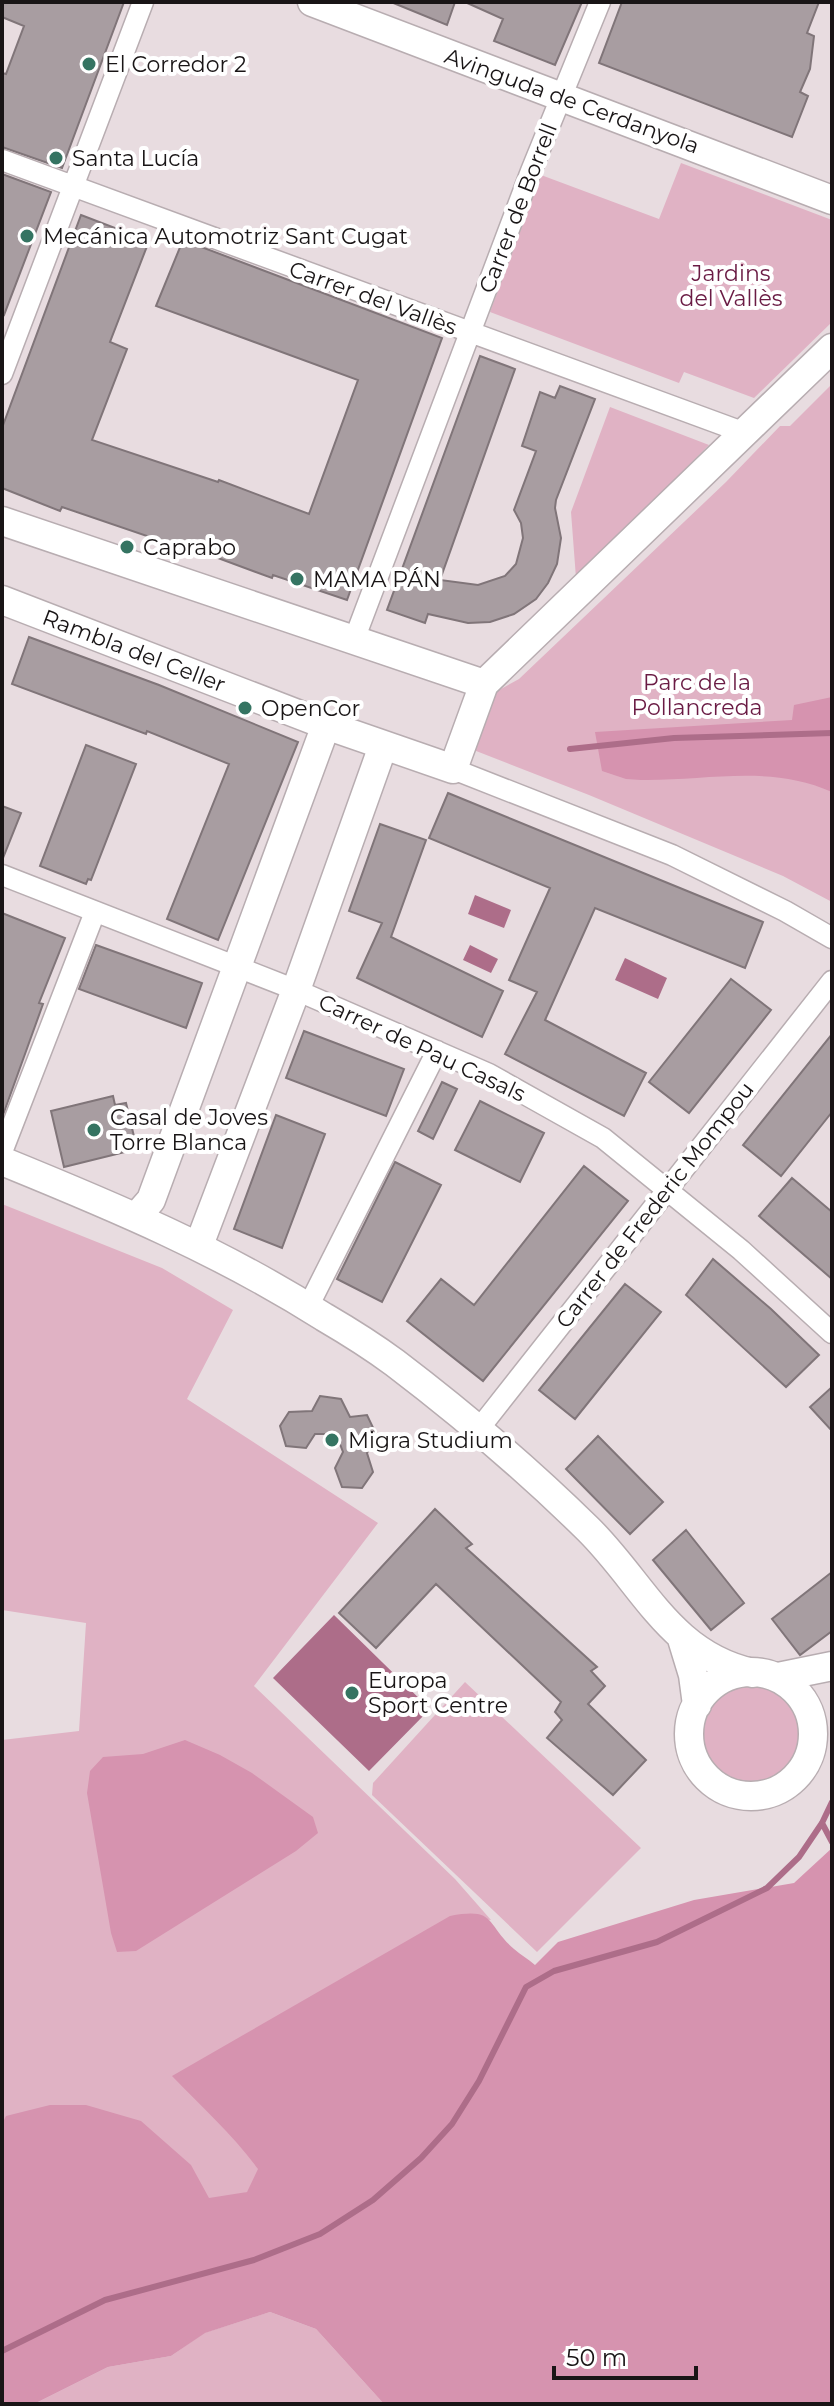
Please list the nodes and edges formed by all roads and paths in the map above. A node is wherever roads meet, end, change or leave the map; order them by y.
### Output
1 (143, 2) edge
2 (312, 2) edge
3 (600, 2) edge
4 (559, 98) junction
5 (2, 160) edge
6 (73, 187) junction
7 (832, 200) edge
8 (471, 334) junction
9 (832, 348) edge
10 (2, 374) edge
11 (745, 433) junction
12 (2, 521) edge
13 (2, 600) edge
14 (354, 640) junction
15 (484, 684) junction
16 (326, 725) junction
17 (383, 746) junction
18 (453, 769) junction
19 (2, 875) edge
20 (95, 912) junction
21 (832, 938) edge
22 (235, 967) junction
23 (832, 981) edge
24 (296, 990) junction
25 (437, 1051) junction
26 (2, 1152) edge
27 (2, 1161) edge
28 (666, 1190) junction
29 (137, 1216) junction
30 (199, 1245) junction
31 (308, 1307) junction
32 (832, 1333) edge
33 (478, 1430) junction
34 (682, 1639) junction
35 (832, 1666) edge
36 (766, 1675) junction
37 (832, 1676) edge
38 (697, 1705) junction
39 (812, 1725) junction

1 - 6 street
2 - 4 street, Avinguda de Cerdanyola
3 - 4 street, Carrer de Borrell
4 - 7 street, Avinguda de Cerdanyola
4 - 8 street, Carrer de Borrell
5 - 6 street, Carrer del Vallès
6 - 8 street, Carrer del Vallès
6 - 10 street
8 - 11 street, Carrer del Vallès
8 - 14 street, Carrer de Borrell
9 - 11 street
11 - 15 street
12 - 14 street
13 - 16 street, Rambla del Celler
14 - 15 street
15 - 18 street
16 - 17 street, Rambla del Celler
16 - 22 street
17 - 18 street, Rambla del Celler
17 - 24 street
18 - 21 street
19 - 20 street, Carrer de Pau Casals
20 - 22 street, Carrer de Pau Casals
20 - 26 street
22 - 24 street, Carrer de Pau Casals
22 - 29 street
23 - 28 street, Carrer de Frederic Mompou
24 - 25 street, Carrer de Pau Casals
24 - 30 street
25 - 28 street, Carrer de Pau Casals
25 - 31 street
27 - 29 street
28 - 32 street, Carrer de Pau Casals
28 - 33 street, Carrer de Frederic Mompou
29 - 30 street
30 - 31 street
31 - 33 street
33 - 34 street
34 - 36 street
34 - 38 street
35 - 36 street
36 - 38 street
36 - 39 street
37 - 39 street
38 - 39 street

